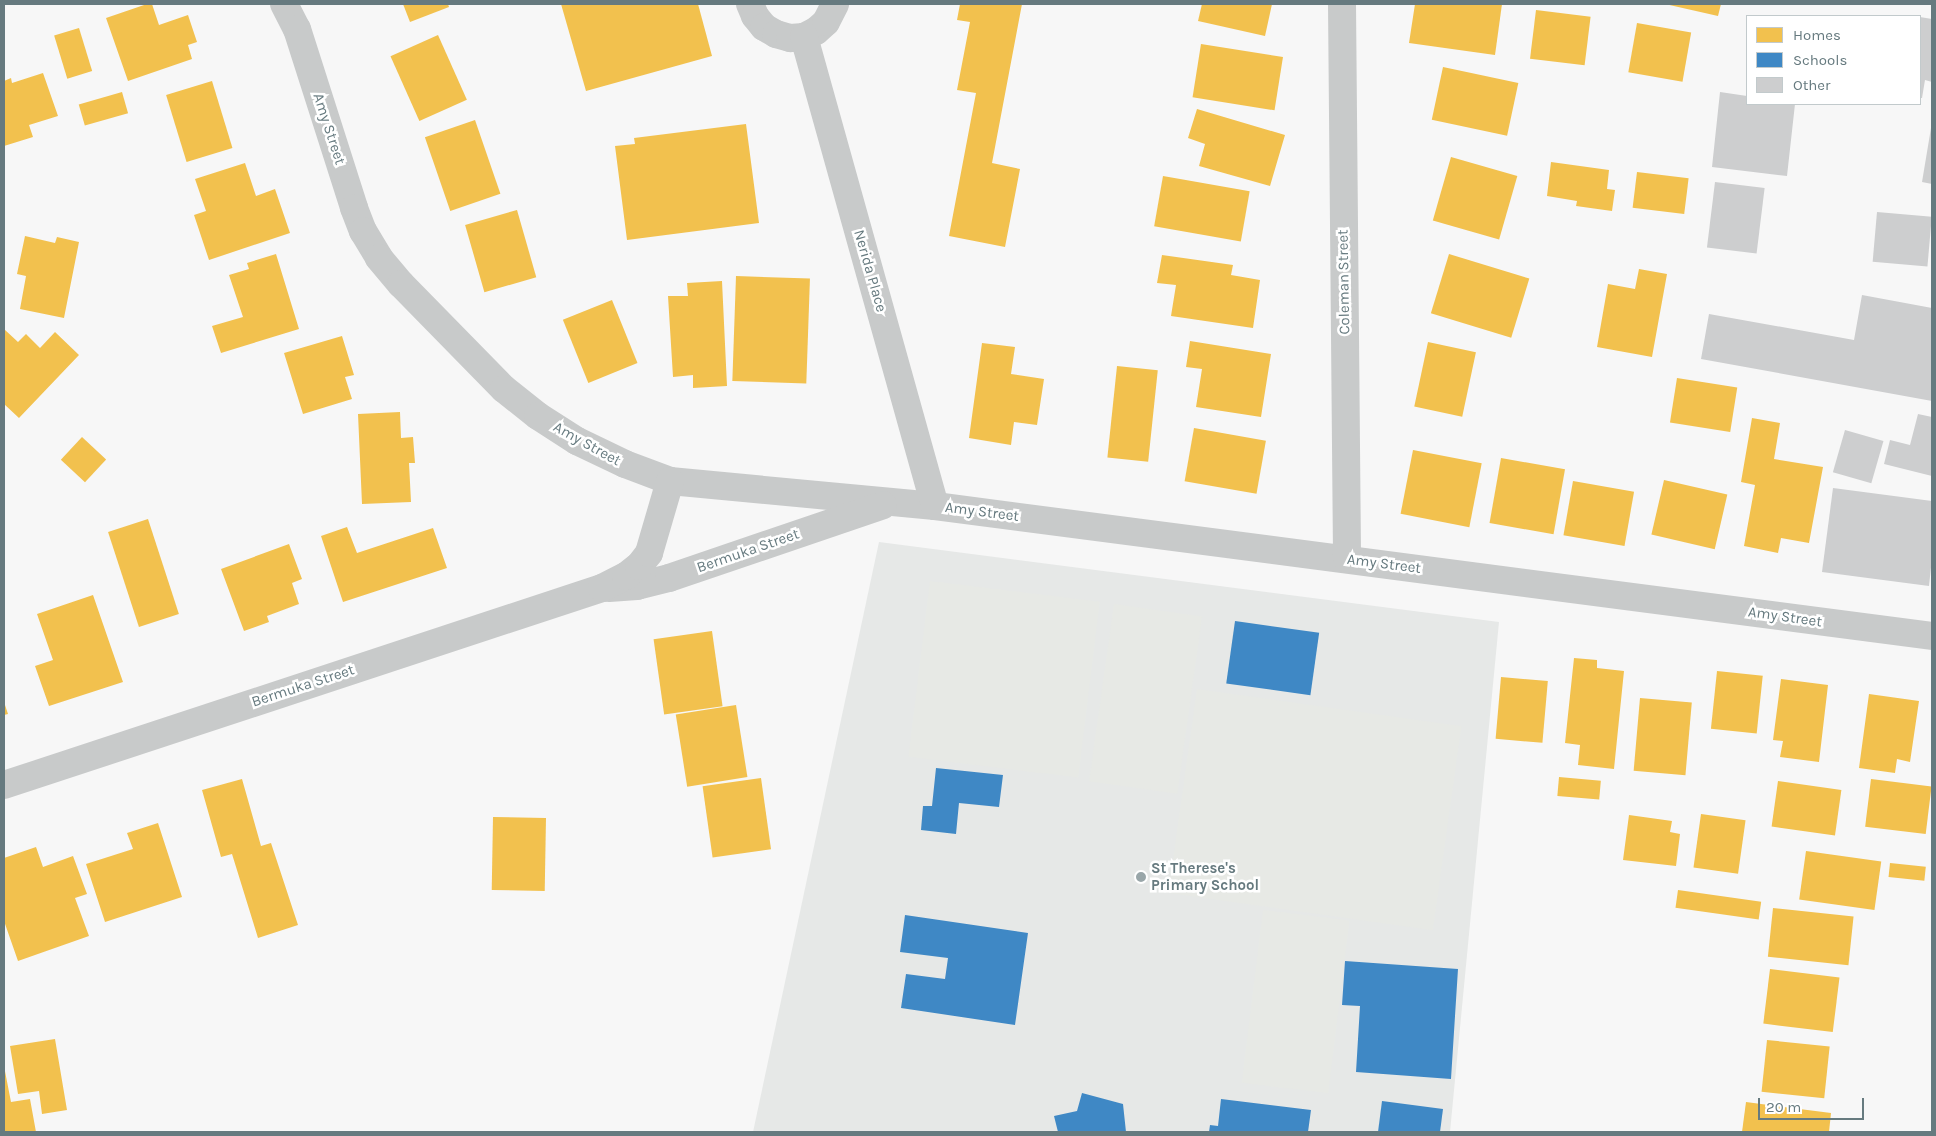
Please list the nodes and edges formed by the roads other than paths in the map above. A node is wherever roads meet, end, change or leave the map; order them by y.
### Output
1 (284, 4) edge
2 (750, 4) edge
3 (835, 4) edge
4 (1342, 4) edge
5 (804, 37) junction
6 (670, 481) junction
7 (891, 502) junction
8 (935, 506) junction
9 (1347, 559) junction
10 (602, 588) junction
11 (1932, 636) edge
12 (4, 784) edge

1 - 6 street, Amy Street
2 - 5 street
3 - 5 street
4 - 9 street, Coleman Street
5 - 8 street, Nerida Place
6 - 7 street, Amy Street
6 - 10 street, Bermuka Street
7 - 8 street, Amy Street
7 - 10 street, Bermuka Street
8 - 9 street, Amy Street
9 - 11 street, Amy Street
10 - 12 street, Bermuka Street

